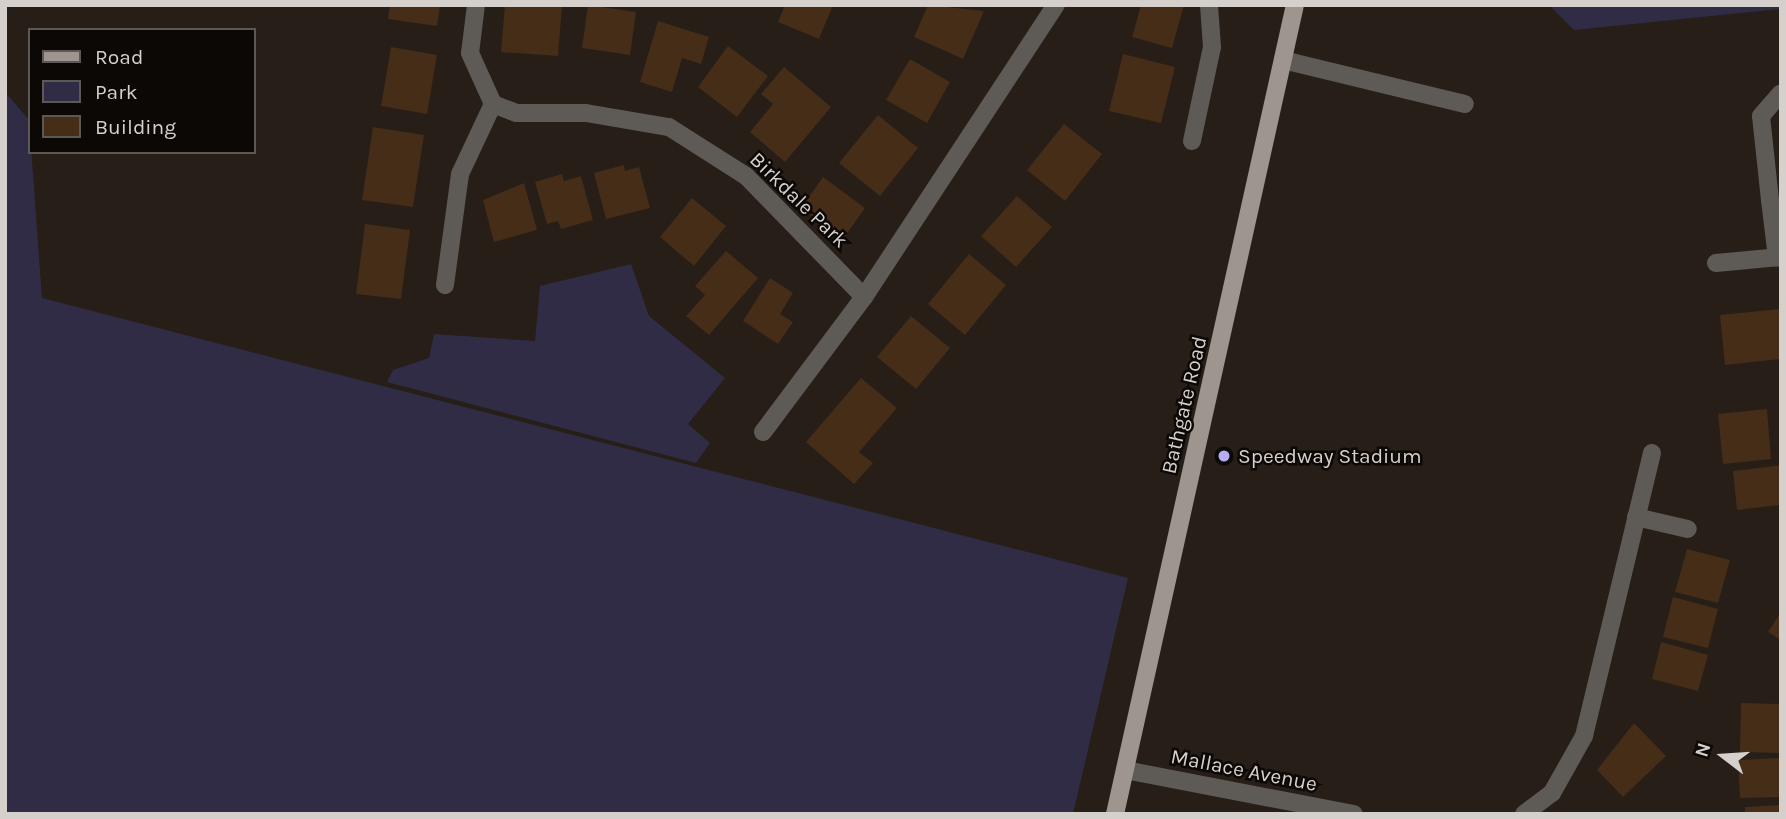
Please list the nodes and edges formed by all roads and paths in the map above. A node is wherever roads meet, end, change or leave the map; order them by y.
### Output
1 (476, 5) edge
2 (1056, 5) edge
3 (1209, 5) edge
4 (1295, 5) edge
5 (1283, 60) junction
6 (1781, 93) edge
7 (493, 104) junction
8 (1465, 104) dead end
9 (1192, 141) dead end
10 (1779, 257) edge
11 (1716, 263) dead end
12 (445, 285) dead end
13 (864, 297) junction
14 (763, 432) dead end
15 (1652, 453) dead end
16 (1636, 517) junction
17 (1688, 529) dead end
18 (1125, 770) junction
19 (1115, 814) edge
20 (1354, 814) edge
21 (1524, 814) edge

1 - 7 street
2 - 13 street
3 - 9 street
4 - 5 main road, Bathgate Road
5 - 8 street
5 - 18 main road, Bathgate Road
6 - 10 street
7 - 12 street
7 - 13 street, Birkdale Park
10 - 11 street
13 - 14 street
15 - 16 street
16 - 17 street
16 - 21 street
18 - 19 main road, Bathgate Road
18 - 20 street, Mallace Avenue

